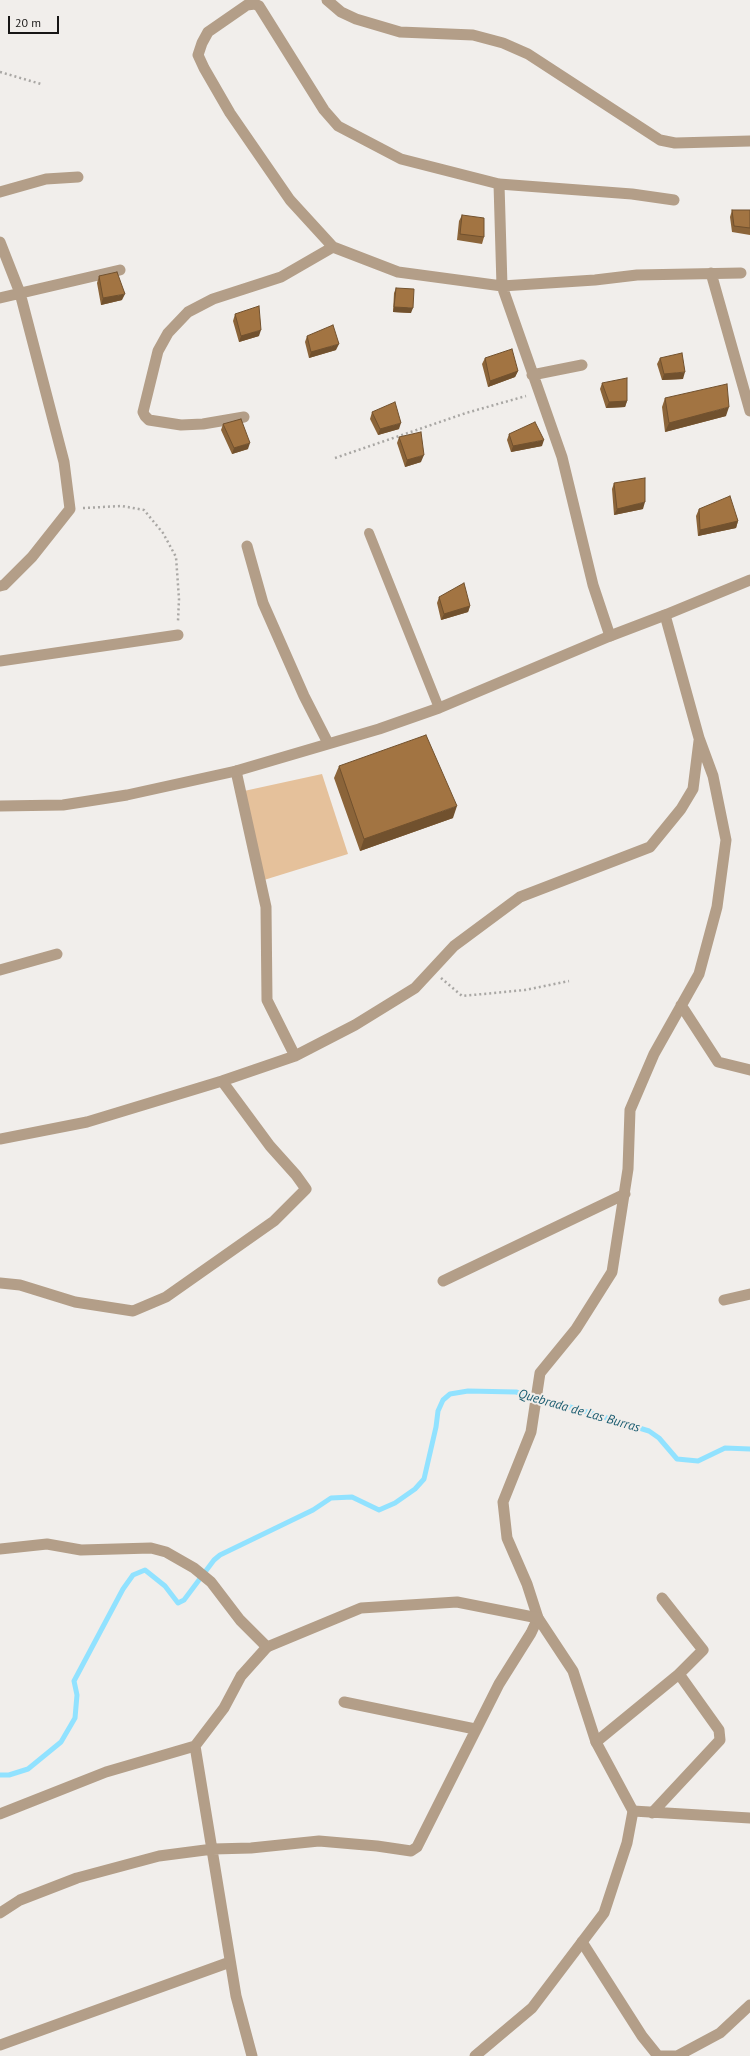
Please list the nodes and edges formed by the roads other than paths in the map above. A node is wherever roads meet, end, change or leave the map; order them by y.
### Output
1 (327, 0) edge
2 (254, 2) edge
3 (750, 141) edge
4 (78, 177) dead end
5 (499, 184) junction
6 (0, 192) edge
7 (674, 200) dead end
8 (0, 242) edge
9 (333, 247) junction
10 (120, 270) dead end
11 (711, 273) junction
12 (741, 273) dead end
13 (502, 286) junction
14 (20, 293) junction
15 (0, 298) edge
16 (582, 365) dead end
17 (532, 375) junction
18 (750, 410) edge
19 (244, 417) dead end
20 (369, 533) dead end
21 (247, 546) dead end
22 (750, 580) edge
23 (0, 586) edge
24 (665, 615) junction
25 (178, 635) road end
26 (610, 636) junction
27 (0, 661) edge
28 (439, 708) junction
29 (699, 738) junction
30 (328, 743) junction
31 (236, 771) junction
32 (0, 806) edge
33 (57, 954) dead end
34 (0, 970) edge
35 (681, 1005) junction
36 (295, 1056) junction
37 (750, 1070) edge
38 (222, 1081) junction
39 (0, 1139) edge
40 (625, 1194) junction
41 (443, 1281) dead end
42 (0, 1283) edge
43 (750, 1294) edge
44 (724, 1300) dead end
45 (0, 1549) edge
46 (662, 1598) dead end
47 (538, 1618) junction
48 (267, 1647) junction
49 (679, 1674) junction
50 (344, 1702) dead end
51 (475, 1729) junction
52 (596, 1742) junction
53 (195, 1746) junction
54 (633, 1811) junction
55 (652, 1813) junction
56 (0, 1814) edge
57 (750, 1818) edge
58 (213, 1848) junction
59 (0, 1913) edge
60 (582, 1942) junction
61 (230, 1962) junction
62 (750, 2005) edge
63 (0, 2045) edge
64 (252, 2056) edge
65 (475, 2056) edge

1 - 3 street
2 - 5 street
2 - 9 street
4 - 6 street
5 - 7 street
5 - 13 street
8 - 14 street
9 - 13 street
9 - 19 street
10 - 14 street
11 - 12 street
11 - 13 street
11 - 18 street
13 - 17 street
14 - 15 street
14 - 23 street
16 - 17 street
17 - 26 street
20 - 28 lane
21 - 30 street
22 - 24 street
24 - 26 street
24 - 29 street
25 - 27 street
26 - 28 street
28 - 30 street
29 - 35 street
29 - 36 street
30 - 31 street
31 - 32 street
31 - 36 street
33 - 34 street
35 - 37 street
35 - 40 street
36 - 38 street
38 - 39 street
38 - 42 street
40 - 41 street
40 - 47 street
43 - 44 street
45 - 48 street
46 - 49 street
47 - 48 street
47 - 51 street
47 - 52 street
48 - 53 street
49 - 52 street
49 - 55 street
50 - 51 street
51 - 58 street
52 - 54 street
53 - 56 street
53 - 58 street
54 - 55 street
54 - 60 street
55 - 57 street
58 - 59 street
58 - 61 street
60 - 62 street
60 - 65 street
61 - 63 street
61 - 64 street

